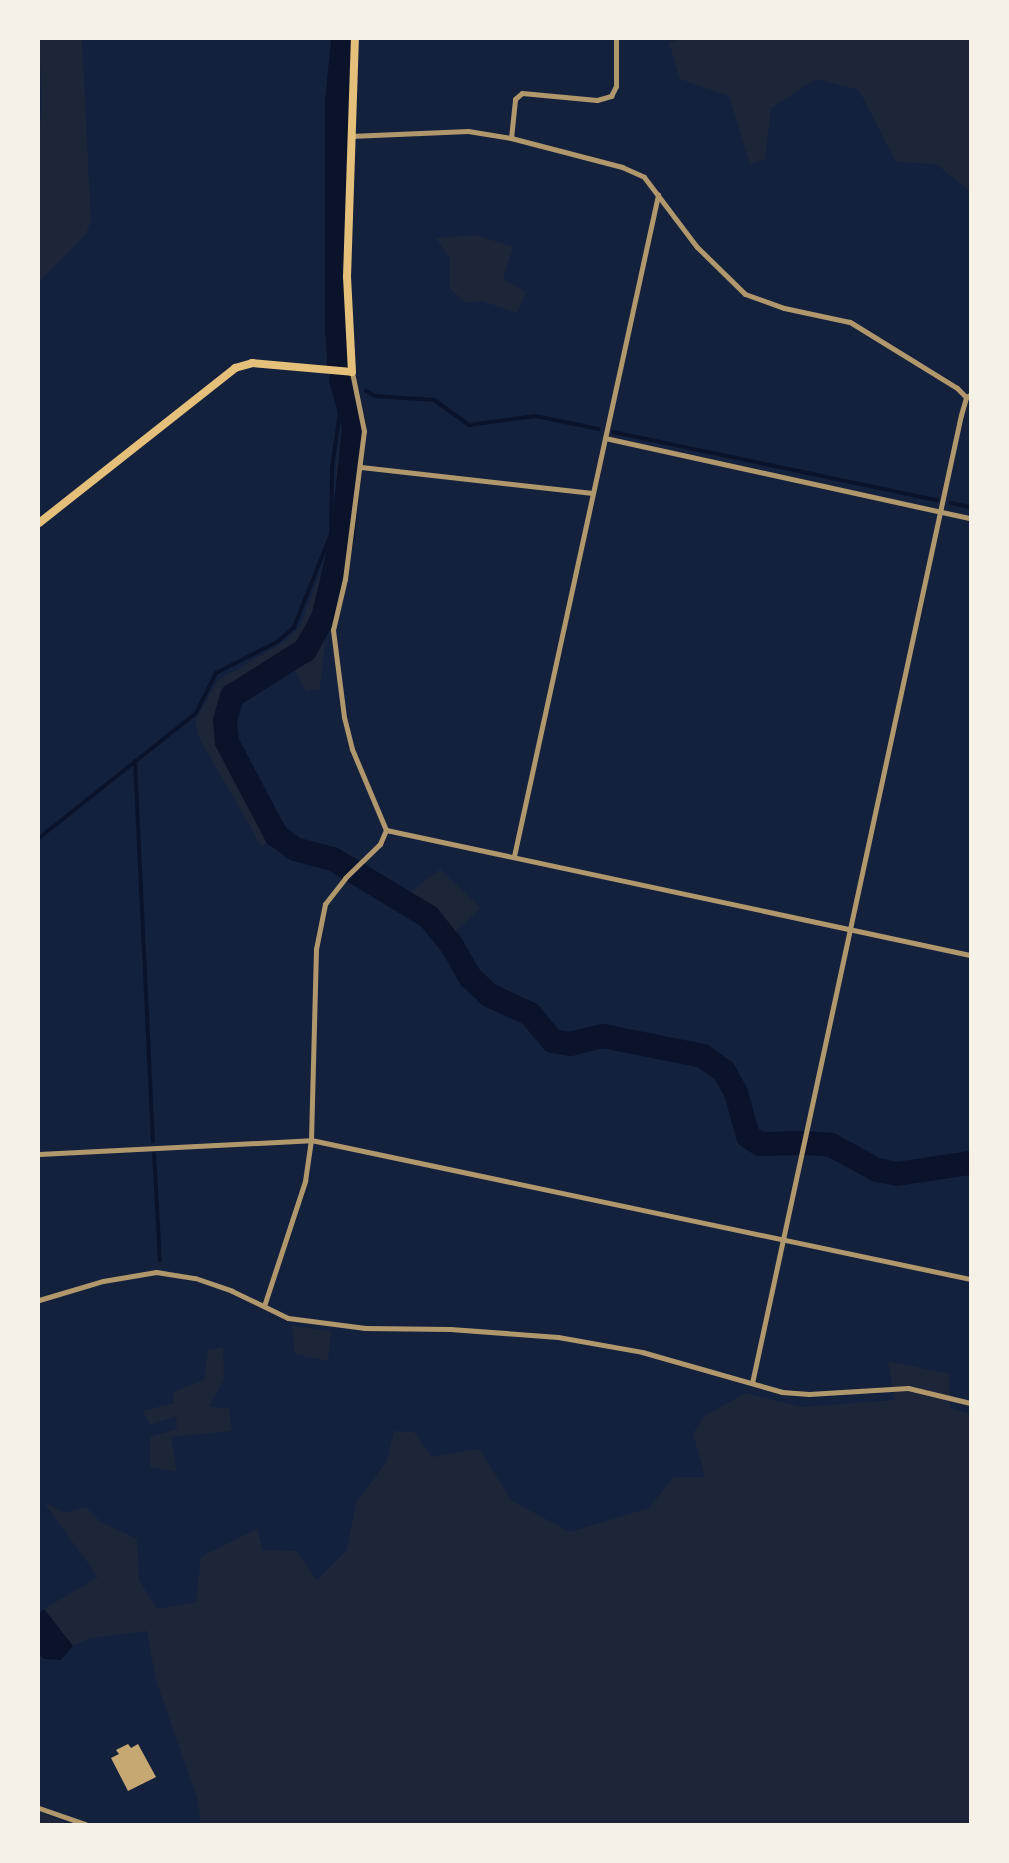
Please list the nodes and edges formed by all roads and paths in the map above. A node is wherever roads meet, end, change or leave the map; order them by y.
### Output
1 (355, 39) edge
2 (616, 39) edge
3 (350, 136) junction
4 (511, 138) junction
5 (658, 195) junction
6 (352, 372) junction
7 (968, 396) edge
8 (605, 438) junction
9 (361, 467) junction
10 (593, 493) junction
11 (940, 512) junction
12 (970, 518) edge
13 (39, 523) edge
14 (386, 830) junction
15 (514, 855) junction
16 (849, 929) junction
17 (970, 955) edge
18 (311, 1140) junction
19 (39, 1154) edge
20 (783, 1239) junction
21 (970, 1279) edge
22 (39, 1300) edge
23 (264, 1306) junction
24 (752, 1383) junction
25 (970, 1403) edge
26 (39, 1808) edge
27 (85, 1824) edge

1 - 3 main road
2 - 4 street
3 - 4 street
3 - 6 main road
4 - 5 street
5 - 7 street
5 - 8 street
6 - 9 street
6 - 13 main road
7 - 11 street
8 - 10 street
8 - 11 street
9 - 10 street
9 - 14 street
10 - 15 street
11 - 12 street
11 - 16 street
14 - 15 street
14 - 18 street
15 - 16 street
16 - 17 street
16 - 20 street
18 - 19 street
18 - 20 street
18 - 23 street
20 - 21 street
20 - 24 street
22 - 23 street
23 - 24 street
24 - 25 street
26 - 27 street

